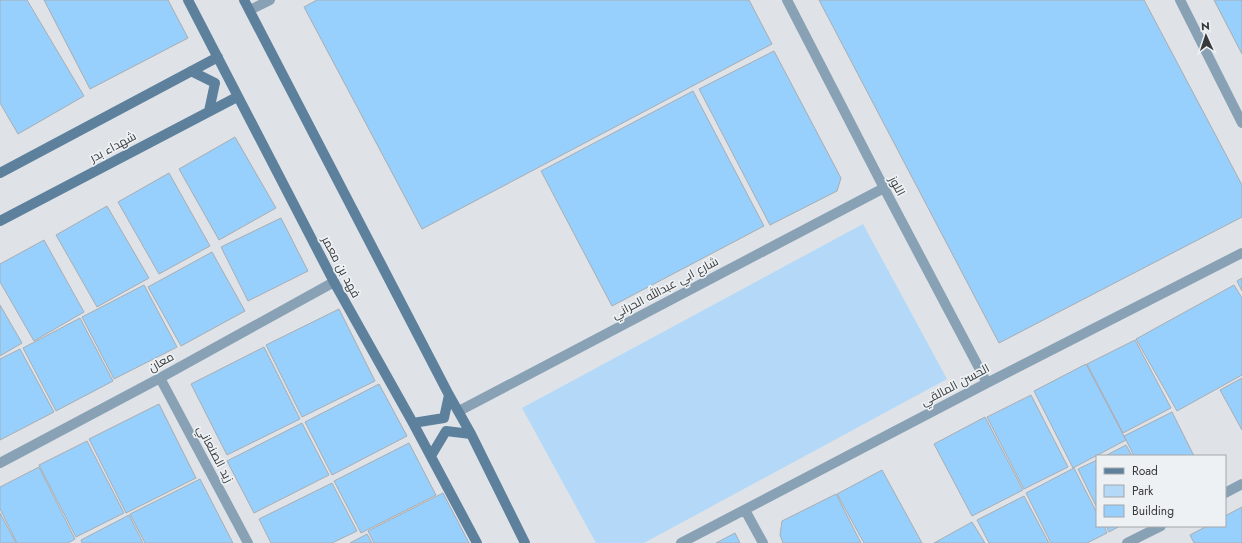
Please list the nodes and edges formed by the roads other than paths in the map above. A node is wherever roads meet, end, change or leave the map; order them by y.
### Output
1 (188, 0) edge
2 (244, 0) edge
3 (270, 0) edge
4 (787, 0) edge
5 (1180, 0) edge
6 (250, 10) junction
7 (218, 57) junction
8 (191, 71) junction
9 (238, 97) junction
10 (210, 111) junction
11 (1242, 123) edge
12 (0, 173) edge
13 (884, 188) junction
14 (0, 221) edge
15 (1242, 253) edge
16 (334, 282) junction
17 (160, 378) junction
18 (987, 383) junction
19 (449, 395) junction
20 (459, 412) junction
21 (413, 423) junction
22 (471, 434) junction
23 (431, 456) junction
24 (0, 463) edge
25 (1242, 484) edge
26 (1226, 492) edge
27 (745, 510) junction
28 (1159, 527) edge
29 (248, 543) edge
30 (477, 543) edge
31 (525, 543) edge
32 (681, 543) edge
33 (763, 543) edge
34 (1128, 543) edge

1 - 7 street, فهد بن معمر
2 - 6 street
3 - 6 street
4 - 13 street, اللوز
5 - 11 street
6 - 19 street
7 - 8 street
7 - 9 street, فهد بن معمر
8 - 10 street
8 - 12 street
9 - 10 street, شهداء بدر
9 - 16 street, فهد بن معمر
10 - 14 street, شهداء بدر
13 - 18 street, اللوز
13 - 20 street, شارع ابي عبدالله الحراني
15 - 18 street, الحسن المالقي
16 - 17 street, معان
16 - 21 street, فهد بن معمر
17 - 24 street, معان
17 - 29 street, زيد الصنعاني
18 - 27 street, الحسن المالقي
19 - 20 street
19 - 21 street
20 - 22 street
21 - 23 street, فهد بن معمر
22 - 23 street
22 - 31 street
23 - 30 street, فهد بن معمر
25 - 26 street
27 - 32 street, الحسن المالقي
27 - 33 street
28 - 34 street

